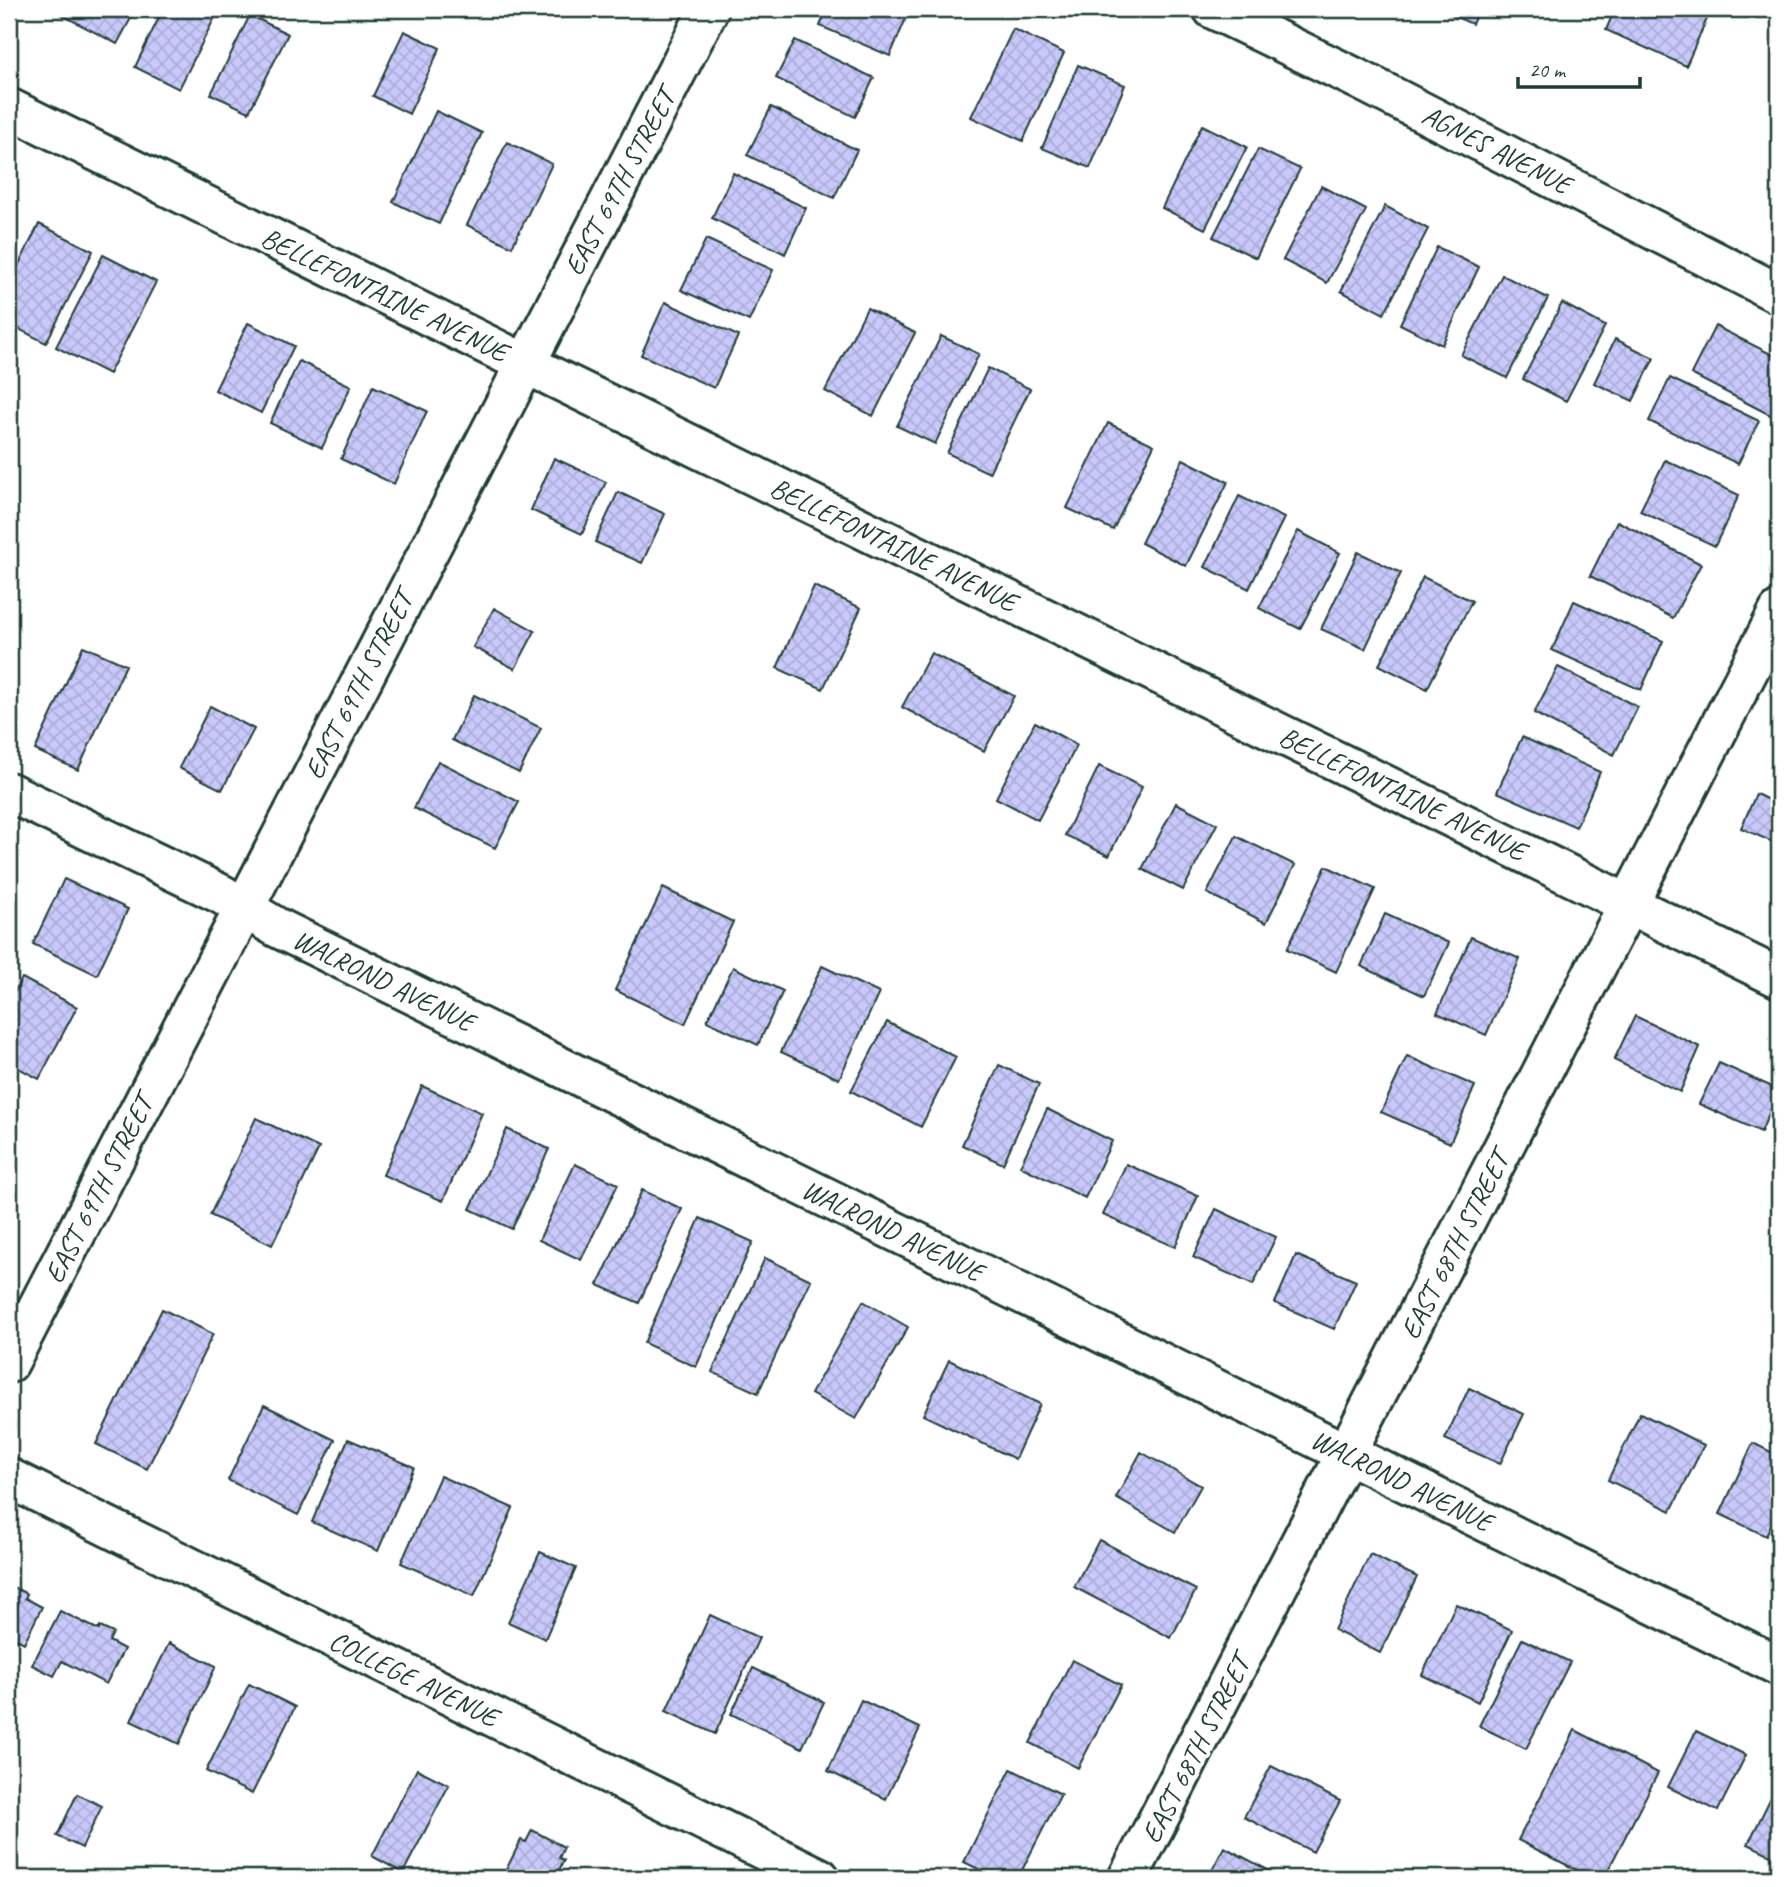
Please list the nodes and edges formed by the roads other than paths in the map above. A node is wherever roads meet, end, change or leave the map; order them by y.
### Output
1 (709, 9) edge
2 (1213, 9) edge
3 (9, 108) edge
4 (1779, 294) edge
5 (524, 363) junction
6 (1779, 611) edge
7 (9, 792) edge
8 (1627, 904) junction
9 (244, 907) junction
10 (1779, 978) edge
11 (9, 1363) edge
12 (1348, 1453) junction
13 (9, 1478) edge
14 (1779, 1666) edge
15 (820, 1878) edge
16 (1128, 1878) edge

1 - 5 street, EAST 69TH STREET
2 - 4 street, AGNES AVENUE
3 - 5 street, BELLEFONTAINE AVENUE
5 - 8 street, BELLEFONTAINE AVENUE
5 - 9 street, EAST 69TH STREET
6 - 8 street, EAST 68TH STREET
7 - 9 street, WALROND AVENUE
8 - 10 street, BELLEFONTAINE AVENUE
8 - 12 street, EAST 68TH STREET
9 - 11 street, EAST 69TH STREET
9 - 12 street, WALROND AVENUE
12 - 14 street, WALROND AVENUE
12 - 16 street, EAST 68TH STREET
13 - 15 street, COLLEGE AVENUE

